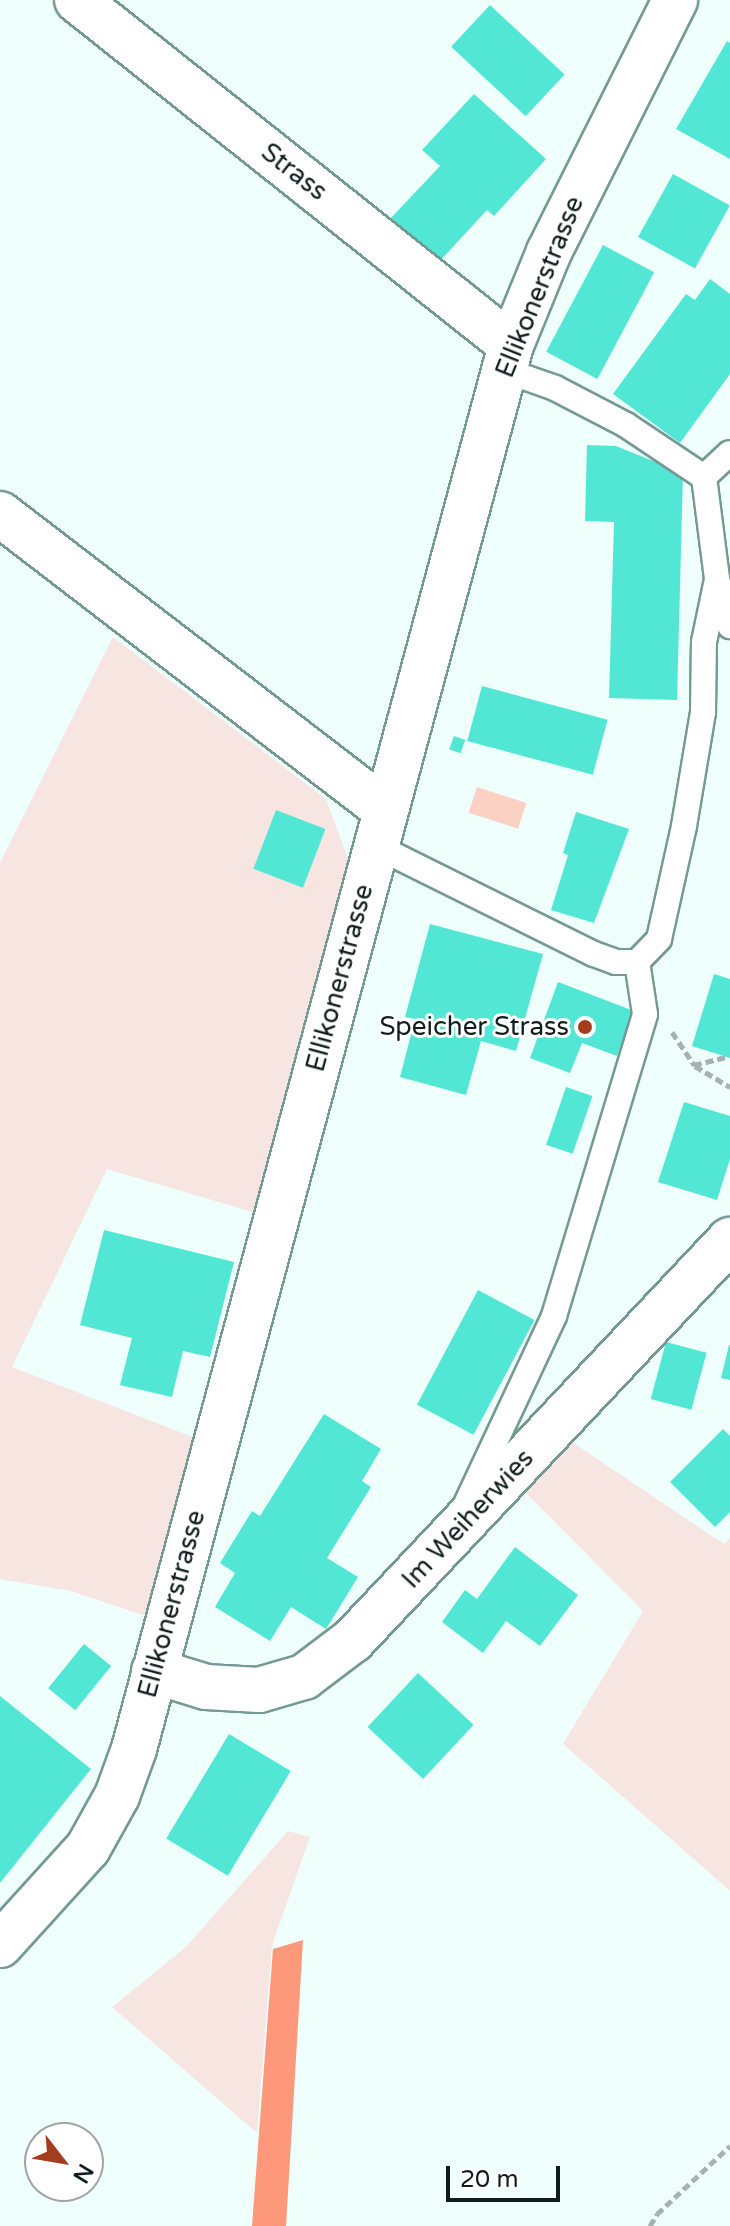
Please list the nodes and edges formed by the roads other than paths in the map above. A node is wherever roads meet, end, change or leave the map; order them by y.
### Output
1 (77, 0) edge
2 (675, 0) edge
3 (508, 357) junction
4 (730, 453) edge
5 (704, 477) junction
6 (0, 514) edge
7 (717, 579) junction
8 (730, 626) edge
9 (380, 827) junction
10 (637, 962) junction
11 (730, 1240) edge
12 (450, 1538) junction
13 (154, 1671) junction
14 (0, 1945) edge

1 - 3 street, Strass
2 - 3 street, Ellikonerstrasse
3 - 5 lane
3 - 9 street, Ellikonerstrasse
4 - 5 lane
5 - 7 lane
6 - 9 street
7 - 8 lane
7 - 10 lane
9 - 10 lane
9 - 13 street, Ellikonerstrasse
10 - 12 lane
11 - 12 street, Im Weiherwies
12 - 13 street, Im Weiherwies
13 - 14 street, Ellikonerstrasse

